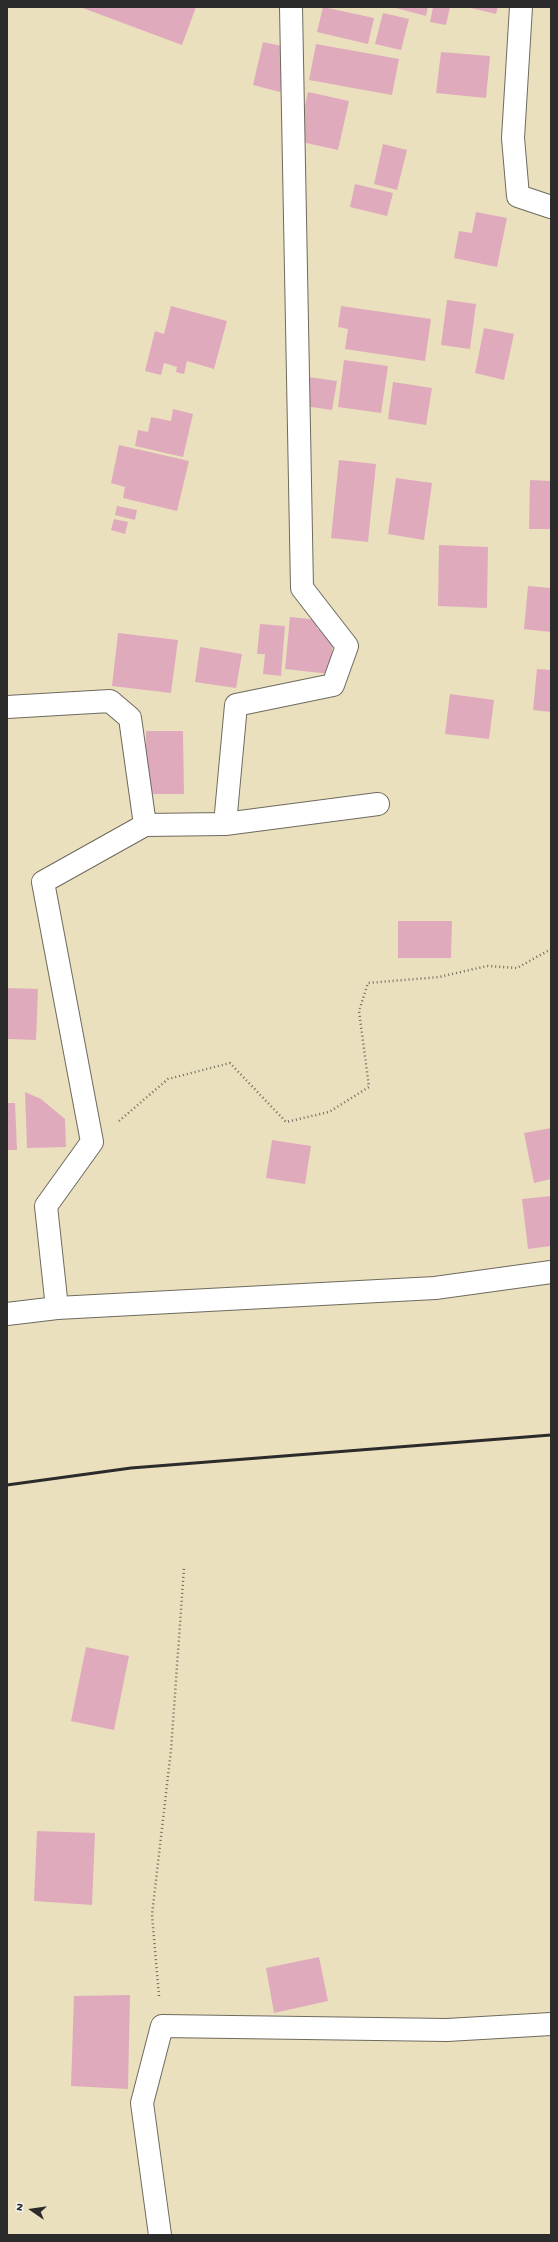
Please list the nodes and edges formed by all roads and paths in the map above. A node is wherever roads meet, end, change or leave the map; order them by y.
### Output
1 (291, 7) edge
2 (521, 7) edge
3 (551, 207) edge
4 (7, 707) edge
5 (378, 804) dead end
6 (225, 824) junction
7 (145, 825) junction
8 (551, 949) edge
9 (92, 1142) junction
10 (551, 1272) edge
11 (57, 1308) junction
12 (7, 1314) edge
13 (184, 1568) dead end
14 (551, 2024) edge
15 (162, 2026) junction
16 (160, 2235) edge

1 - 6 street
2 - 3 street
4 - 7 street
5 - 6 street
6 - 7 street
7 - 9 street
8 - 9 path
9 - 11 street
10 - 11 street
11 - 12 street
13 - 15 path
14 - 15 street
15 - 16 street

